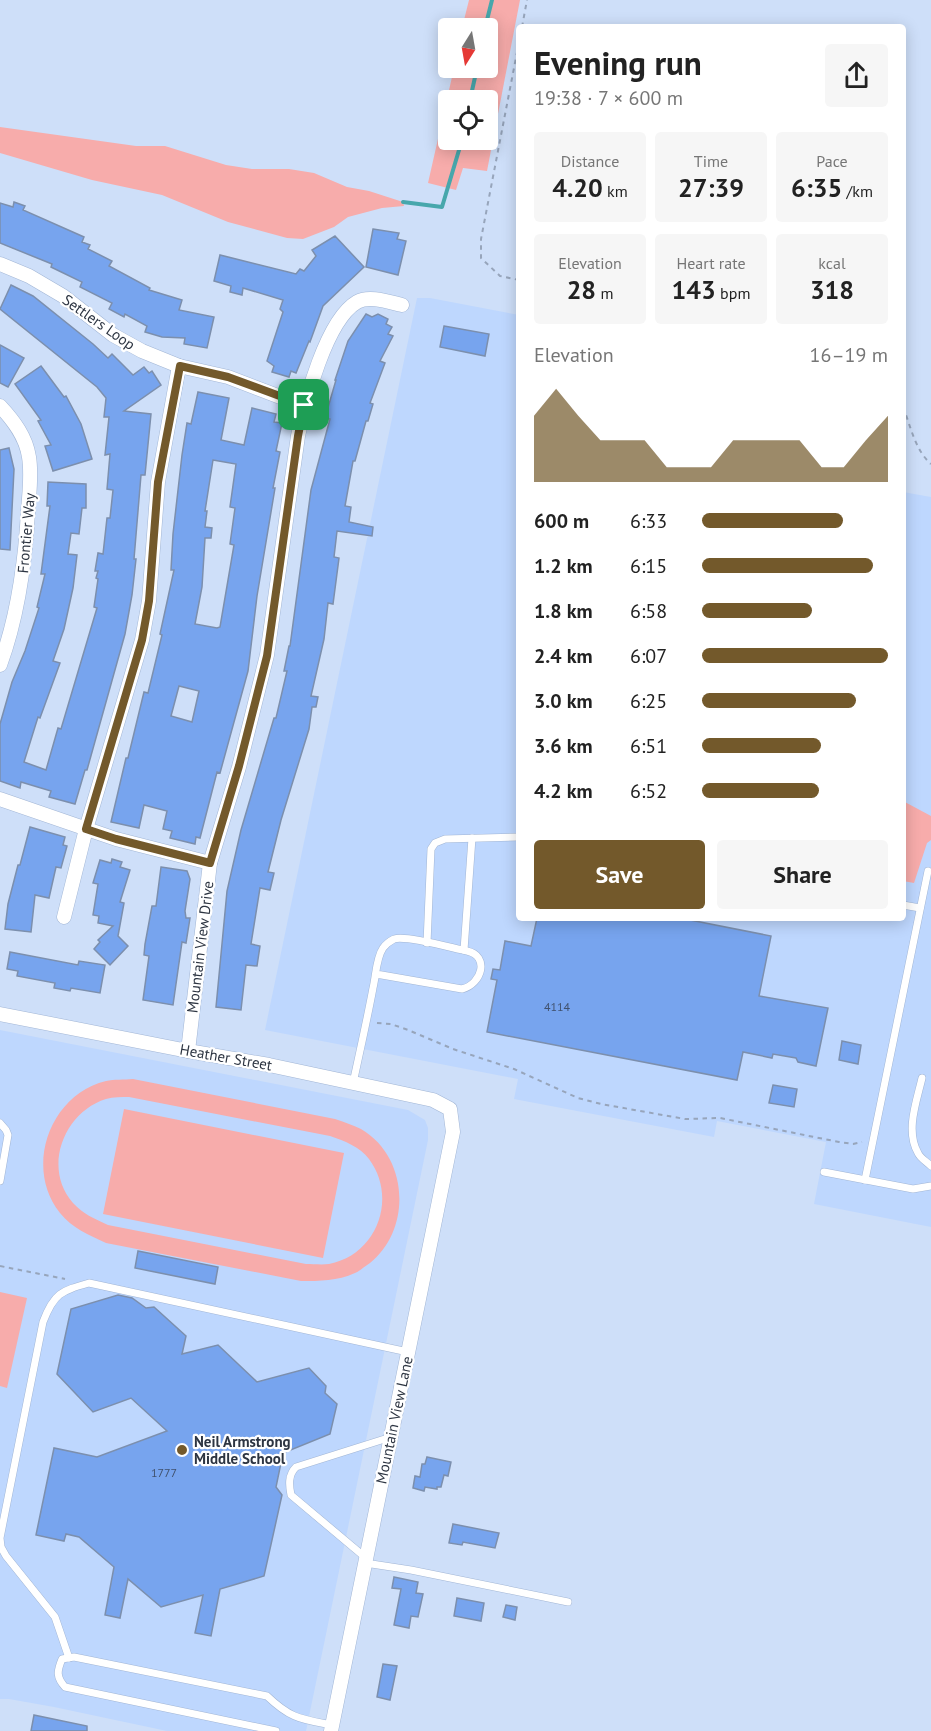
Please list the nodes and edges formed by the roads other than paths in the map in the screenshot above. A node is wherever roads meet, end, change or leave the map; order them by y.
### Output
1 (0, 264) edge
2 (402, 305) dead end
3 (180, 366) junction
4 (304, 405) junction
5 (0, 406) edge
6 (0, 665) edge
7 (0, 799) edge
8 (86, 829) junction
9 (516, 837) edge
10 (472, 838) junction
11 (210, 863) junction
12 (928, 870) dead end
13 (906, 906) edge
14 (920, 909) junction
15 (64, 917) dead end
16 (427, 943) junction
17 (464, 950) junction
18 (376, 974) junction
19 (0, 1014) edge
20 (188, 1051) junction
21 (922, 1078) dead end
22 (353, 1083) junction
23 (450, 1109) joint
24 (0, 1123) edge
25 (931, 1166) edge
26 (824, 1172) dead end
27 (865, 1180) junction
28 (0, 1181) edge
29 (931, 1186) edge
30 (408, 1352) junction
31 (391, 1437) junction
32 (365, 1561) junction
33 (568, 1602) dead end
34 (69, 1658) junction
35 (332, 1728) edge
36 (276, 1731) edge

1 - 3 street, Settlers Loop
2 - 4 street, Mountain View Drive
3 - 4 street, Settlers Loop
3 - 8 street
4 - 11 street, Mountain View Drive
5 - 6 street, Frontier Way
7 - 8 street
8 - 11 street
8 - 15 street
9 - 10 lane
10 - 16 lane
10 - 17 lane
11 - 20 street, Mountain View Drive
12 - 14 lane
13 - 14 lane
14 - 27 lane
16 - 17 lane
16 - 18 lane
17 - 18 lane
18 - 22 lane
19 - 20 street, Heather Street
20 - 22 street, Heather Street
21 - 25 lane
22 - 23 street, Heather Street
23 - 30 street, Mountain View Lane
24 - 28 lane
26 - 27 lane
27 - 29 lane
30 - 31 street, Mountain View Lane
30 - 34 lane
31 - 32 street, Mountain View Lane
31 - 32 lane
32 - 33 lane
32 - 35 street, Mountain View Lane
34 - 35 lane
34 - 36 lane

